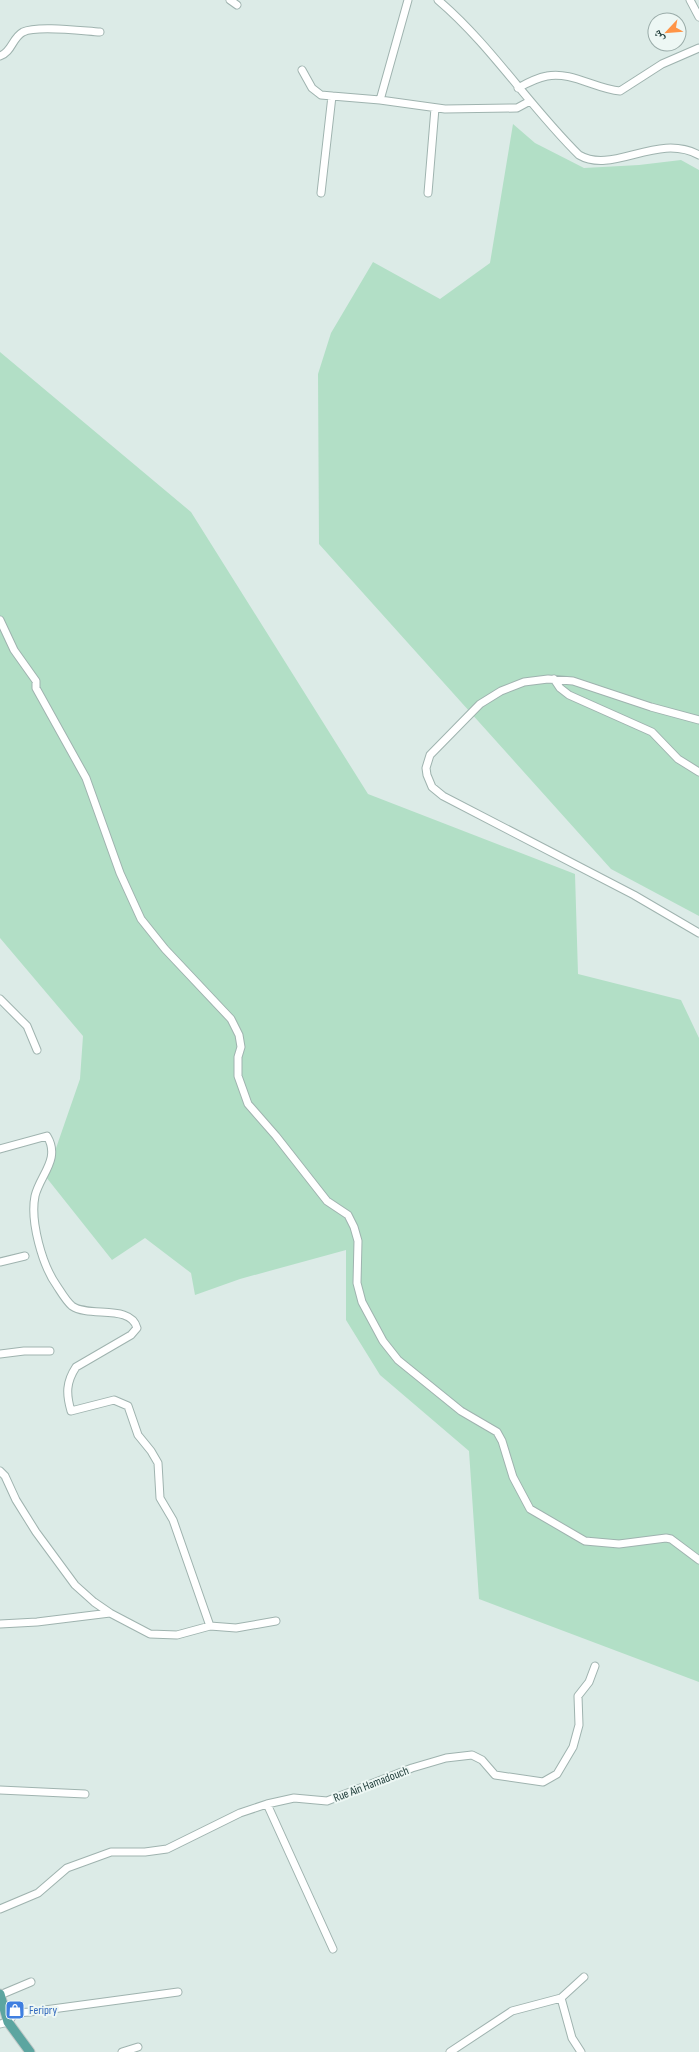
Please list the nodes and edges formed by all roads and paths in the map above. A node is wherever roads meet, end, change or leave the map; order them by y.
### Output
1 (230, 0) edge
2 (408, 0) edge
3 (438, 0) edge
4 (690, 0) edge
5 (236, 5) dead end
6 (699, 17) edge
7 (100, 32) dead end
8 (699, 48) edge
9 (0, 56) edge
10 (302, 70) dead end
11 (518, 88) junction
12 (332, 96) junction
13 (380, 100) junction
14 (530, 101) junction
15 (436, 108) junction
16 (699, 155) edge
17 (321, 193) dead end
18 (428, 193) dead end
19 (0, 620) edge
20 (554, 680) junction
21 (699, 720) edge
22 (699, 772) edge
23 (699, 933) edge
24 (0, 999) edge
25 (37, 1050) dead end
26 (0, 1148) edge
27 (26, 1256) dead end
28 (0, 1262) edge
29 (50, 1351) dead end
30 (0, 1354) edge
31 (0, 1471) edge
32 (699, 1560) edge
33 (110, 1613) junction
34 (276, 1621) dead end
35 (0, 1624) edge
36 (210, 1626) junction
37 (595, 1666) dead end
38 (0, 1790) edge
39 (85, 1794) dead end
40 (267, 1804) junction
41 (0, 1909) edge
42 (333, 1949) dead end
43 (584, 1977) dead end
44 (31, 1982) dead end
45 (178, 1992) dead end
46 (0, 1995) edge
47 (561, 1998) junction
48 (4, 2023) edge
49 (138, 2047) dead end
50 (30, 2052) edge
51 (122, 2052) edge
52 (450, 2052) edge
53 (581, 2052) edge

1 - 5 street
2 - 13 street
3 - 11 street
4 - 6 street
7 - 9 street
8 - 11 street
10 - 12 street
11 - 14 street
12 - 13 street
12 - 17 street
13 - 15 street
14 - 15 street
14 - 16 street
15 - 18 street
19 - 32 street
20 - 21 street
20 - 22 street
20 - 23 street
24 - 25 street
26 - 36 street
27 - 28 street
29 - 30 street
31 - 33 street
33 - 35 street
33 - 36 street
34 - 36 street
37 - 40 street, Rue Ain Hamadouch
38 - 39 street
40 - 41 street, Rue Ain Hamadouch
40 - 42 street
43 - 47 street
44 - 46 street
45 - 48 street
46 - 48 main road
47 - 52 street
47 - 53 street
48 - 50 main road
49 - 51 street

